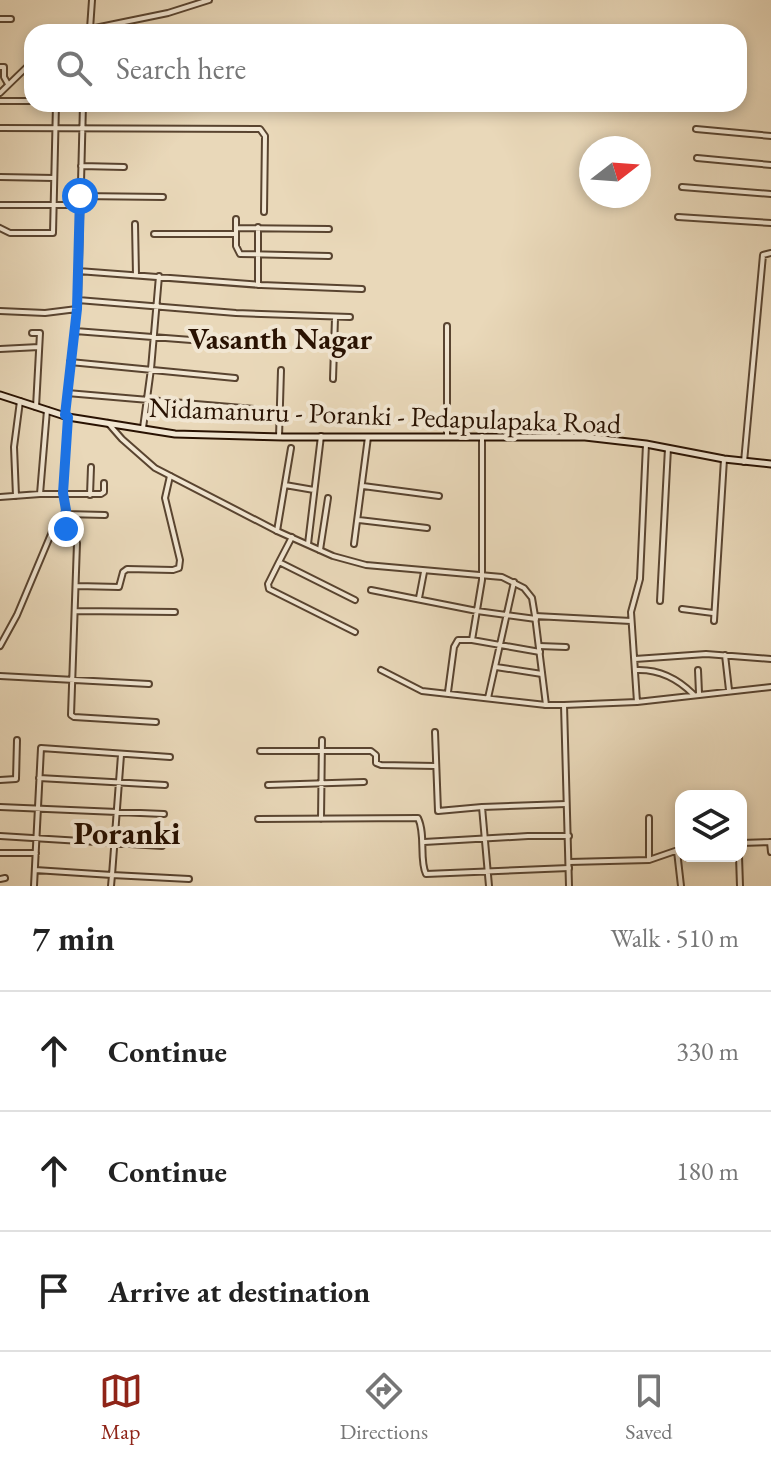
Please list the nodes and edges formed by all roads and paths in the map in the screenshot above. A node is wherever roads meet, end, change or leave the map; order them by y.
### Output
1 (92, 0) edge
2 (209, 0) edge
3 (0, 19) edge
4 (11, 19) dead end
5 (87, 24) edge
6 (118, 24) edge
7 (0, 67) edge
8 (24, 69) edge
9 (8, 84) junction
10 (0, 93) edge
11 (0, 101) edge
12 (24, 101) edge
13 (56, 112) edge
14 (83, 112) edge
15 (82, 127) junction
16 (0, 128) edge
17 (56, 128) junction
18 (696, 129) dead end
19 (771, 136) edge
20 (697, 158) dead end
21 (771, 165) edge
22 (81, 166) junction
23 (124, 167) dead end
24 (0, 177) edge
25 (54, 178) junction
26 (682, 187) dead end
27 (771, 194) edge
28 (80, 196) junction
29 (163, 197) dead end
30 (0, 205) edge
31 (79, 205) junction
32 (54, 206) junction
33 (264, 212) dead end
34 (678, 217) dead end
35 (236, 219) dead end
36 (771, 223) edge
37 (135, 224) dead end
38 (258, 227) junction
39 (0, 228) edge
40 (329, 229) dead end
41 (236, 231) junction
42 (154, 234) dead end
43 (771, 253) edge
44 (258, 254) junction
45 (329, 256) dead end
46 (78, 271) junction
47 (136, 275) junction
48 (159, 276) junction
49 (258, 285) junction
50 (362, 289) dead end
51 (78, 300) junction
52 (156, 307) junction
53 (77, 309) junction
54 (0, 311) edge
55 (335, 317) junction
56 (350, 317) dead end
57 (447, 326) dead end
58 (75, 331) junction
59 (32, 333) dead end
60 (152, 337) junction
61 (256, 345) dead end
62 (39, 347) junction
63 (0, 349) edge
64 (70, 362) junction
65 (151, 369) junction
66 (281, 370) dead end
67 (235, 378) dead end
68 (333, 379) dead end
69 (67, 393) junction
70 (0, 395) edge
71 (146, 400) junction
72 (20, 401) junction
73 (36, 407) junction
74 (254, 409) dead end
75 (47, 410) junction
76 (66, 416) junction
77 (108, 423) junction
78 (143, 428) junction
79 (321, 436) junction
80 (482, 436) junction
81 (279, 437) junction
82 (368, 437) junction
83 (447, 437) junction
84 (646, 444) junction
85 (291, 448) dead end
86 (668, 448) junction
87 (724, 459) junction
88 (744, 462) junction
89 (771, 464) edge
90 (91, 467) dead end
91 (170, 476) junction
92 (104, 483) dead end
93 (285, 485) junction
94 (363, 486) junction
95 (314, 490) junction
96 (40, 494) junction
97 (64, 495) junction
98 (90, 495) junction
99 (16, 496) junction
100 (439, 496) dead end
101 (0, 497) edge
102 (328, 498) dead end
103 (65, 514) junction
104 (105, 515) dead end
105 (359, 520) junction
106 (54, 527) dead end
107 (427, 528) dead end
108 (277, 531) junction
109 (292, 537) junction
110 (308, 544) junction
111 (354, 544) dead end
112 (320, 550) junction
113 (279, 562) junction
114 (424, 572) junction
115 (482, 575) junction
116 (514, 582) junction
117 (76, 586) junction
118 (371, 590) dead end
119 (419, 598) junction
120 (355, 600) dead end
121 (660, 601) dead end
122 (682, 609) dead end
123 (76, 611) junction
124 (477, 611) junction
125 (175, 612) dead end
126 (713, 613) junction
127 (507, 615) junction
128 (536, 618) junction
129 (631, 621) junction
130 (714, 621) dead end
131 (355, 632) dead end
132 (472, 640) junction
133 (0, 646) edge
134 (501, 646) junction
135 (539, 646) junction
136 (566, 647) dead end
137 (540, 652) junction
138 (725, 655) junction
139 (635, 659) junction
140 (771, 659) edge
141 (496, 667) junction
142 (381, 670) dead end
143 (636, 670) junction
144 (698, 670) dead end
145 (542, 674) junction
146 (0, 676) edge
147 (73, 681) junction
148 (149, 684) dead end
149 (771, 687) edge
150 (729, 690) junction
151 (448, 692) junction
152 (699, 693) junction
153 (693, 694) junction
154 (488, 698) junction
155 (637, 702) junction
156 (546, 705) junction
157 (564, 705) junction
158 (156, 722) dead end
159 (435, 732) dead end
160 (17, 740) dead end
161 (322, 740) dead end
162 (260, 751) dead end
163 (321, 752) junction
164 (121, 755) junction
165 (170, 757) dead end
166 (435, 766) junction
167 (39, 778) junction
168 (0, 780) edge
169 (119, 781) junction
170 (364, 782) dead end
171 (321, 784) junction
172 (165, 785) dead end
173 (268, 785) dead end
174 (566, 804) junction
175 (0, 807) edge
176 (482, 807) junction
177 (38, 808) junction
178 (117, 812) junction
179 (164, 814) dead end
180 (649, 818) dead end
181 (258, 819) dead end
182 (321, 819) junction
183 (0, 836) edge
184 (569, 836) junction
185 (37, 838) junction
186 (486, 839) junction
187 (424, 842) junction
188 (770, 842) edge
189 (114, 843) junction
190 (747, 843) edge
191 (162, 846) dead end
192 (675, 851) edge
193 (771, 852) edge
194 (0, 853) edge
195 (36, 853) junction
196 (649, 860) junction
197 (680, 862) edge
198 (739, 862) edge
199 (569, 865) junction
200 (35, 870) junction
201 (489, 870) junction
202 (112, 875) junction
203 (189, 879) dead end
204 (34, 886) edge
205 (111, 886) edge
206 (489, 886) edge
207 (569, 886) edge
208 (681, 886) edge
209 (740, 886) edge

1 - 5 street
2 - 6 street
3 - 4 street
7 - 9 street
8 - 9 street
9 - 10 street
11 - 12 street
13 - 17 street
14 - 15 street
15 - 17 street
15 - 22 street
15 - 33 street
16 - 17 street
17 - 25 street
18 - 19 street
20 - 21 street
22 - 23 street
22 - 28 street
24 - 25 street
25 - 32 street
26 - 27 street
28 - 29 street
28 - 31 street
30 - 32 street
31 - 32 street
31 - 46 street
32 - 39 street
34 - 36 street
35 - 41 street
37 - 47 street
38 - 40 street
38 - 41 street
38 - 44 street
41 - 42 street
41 - 44 street
43 - 88 street
44 - 45 street
44 - 49 street
46 - 47 street
46 - 51 street
47 - 48 street
48 - 49 street
48 - 52 street
49 - 50 street
51 - 52 street
51 - 53 street
52 - 55 street
52 - 60 street
53 - 54 street
53 - 58 street
55 - 56 street
55 - 68 street
57 - 83 street
58 - 60 street
58 - 64 street
59 - 62 street
60 - 61 street
60 - 65 street
62 - 63 street
62 - 73 street
64 - 65 street
64 - 69 street
65 - 67 street
65 - 71 street
66 - 81 street
69 - 71 street
69 - 76 street
70 - 72 main road, Nidamanuru - Poranki - Pedapulapaka Road
71 - 74 street
71 - 78 street
72 - 73 main road, Nidamanuru - Poranki - Pedapulapaka Road
72 - 99 street
73 - 75 main road, Nidamanuru - Poranki - Pedapulapaka Road
75 - 76 main road, Nidamanuru - Poranki - Pedapulapaka Road
75 - 96 street
76 - 77 main road, Nidamanuru - Poranki - Pedapulapaka Road
76 - 97 street
77 - 78 main road, Nidamanuru - Poranki - Pedapulapaka Road
77 - 91 street
78 - 81 main road, Nidamanuru - Poranki - Pedapulapaka Road
79 - 81 main road, Nidamanuru - Poranki - Pedapulapaka Road
79 - 82 main road, Nidamanuru - Poranki - Pedapulapaka Road
79 - 95 street
80 - 83 main road, Nidamanuru - Poranki - Pedapulapaka Road
80 - 84 main road, Nidamanuru - Poranki - Pedapulapaka Road
80 - 115 street
82 - 83 main road, Nidamanuru - Poranki - Pedapulapaka Road
82 - 94 street
84 - 86 main road, Nidamanuru - Poranki - Pedapulapaka Road
84 - 129 street
85 - 93 street
86 - 87 main road, Nidamanuru - Poranki - Pedapulapaka Road
86 - 121 street
87 - 88 main road, Nidamanuru - Poranki - Pedapulapaka Road
87 - 126 street
88 - 89 main road, Nidamanuru - Poranki - Pedapulapaka Road
90 - 98 street
91 - 108 street
91 - 117 street
92 - 98 street
93 - 95 street
93 - 108 street
94 - 100 street
94 - 105 street
95 - 110 street
96 - 97 street
96 - 99 street
97 - 98 street
97 - 103 street
99 - 101 street
102 - 112 street
103 - 104 street
103 - 117 street
105 - 107 street
105 - 111 street
106 - 133 street
108 - 109 street
109 - 110 street
109 - 113 street
110 - 112 street
112 - 114 street
113 - 120 street
113 - 131 street
114 - 115 street
114 - 119 street
115 - 116 street
115 - 124 street
116 - 127 street
116 - 128 street
117 - 123 street
118 - 119 street
119 - 124 street
122 - 126 street
123 - 125 street
123 - 147 street
124 - 127 street
124 - 132 street
126 - 130 street
127 - 128 street
127 - 134 street
128 - 129 street
128 - 135 street
129 - 139 street
132 - 134 street
132 - 151 street
134 - 137 street
134 - 141 street
135 - 136 street
135 - 137 street
137 - 145 street
138 - 139 street
138 - 140 street
138 - 150 street
139 - 143 street
141 - 145 street
141 - 154 street
142 - 151 street
143 - 153 street
143 - 155 street
144 - 152 street
145 - 156 street
146 - 147 street
147 - 148 street
147 - 158 street
149 - 150 street
150 - 152 street
151 - 154 street
152 - 153 street
153 - 155 street
154 - 156 street
155 - 157 street
156 - 157 street
157 - 174 street
159 - 166 street
160 - 168 street
161 - 163 street
162 - 163 street
163 - 166 street
163 - 171 street
164 - 165 street
164 - 167 street
164 - 169 street
166 - 176 street
167 - 169 street
167 - 177 street
169 - 172 street
169 - 178 street
170 - 171 street
171 - 173 street
171 - 182 street
174 - 176 street
174 - 184 street
175 - 177 street
176 - 186 street
177 - 178 street
177 - 185 street
178 - 179 street
178 - 189 street
180 - 196 street
181 - 182 street
182 - 187 street
183 - 185 street
184 - 186 street
184 - 199 street
185 - 189 street
185 - 195 street
186 - 187 street
186 - 201 street
187 - 201 street
188 - 190 street
188 - 193 street
189 - 191 street
189 - 202 street
192 - 196 street
194 - 195 street
195 - 200 street
196 - 199 street
197 - 208 street
198 - 209 street
199 - 201 street
199 - 207 street
200 - 202 street
200 - 204 street
201 - 206 street
202 - 203 street
202 - 205 street

